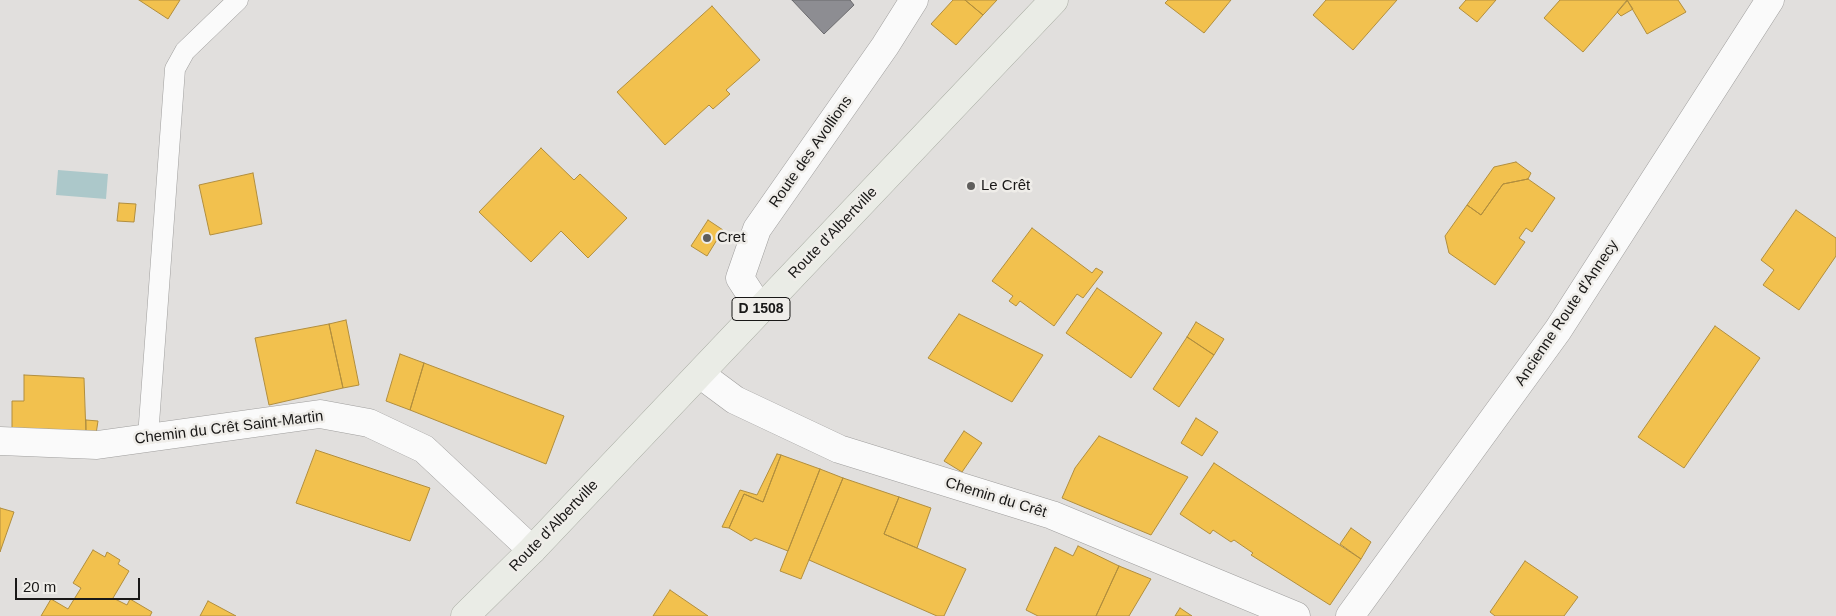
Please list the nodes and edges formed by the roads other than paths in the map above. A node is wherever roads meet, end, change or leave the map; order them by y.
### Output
1 (238, 0) edge
2 (914, 0) edge
3 (1054, 0) edge
4 (1770, 0) edge
5 (760, 310) junction
6 (700, 374) junction
7 (148, 437) junction
8 (0, 441) edge
9 (532, 550) junction
10 (465, 616) edge
11 (1296, 616) edge
12 (1350, 616) edge

1 - 7 lane
2 - 5 street, Route des Avollions
3 - 5 main road, Route d'Albertville / D 1508
4 - 12 street, Ancienne Route d'Annecy
5 - 6 main road, Route d'Albertville / D 1508
6 - 9 main road, Route d'Albertville / D 1508
6 - 11 street, Chemin du Crêt
7 - 8 street, Chemin du Crêt Saint-Martin
7 - 9 street, Chemin du Crêt Saint-Martin
9 - 10 main road, Route d'Albertville / D 1508

